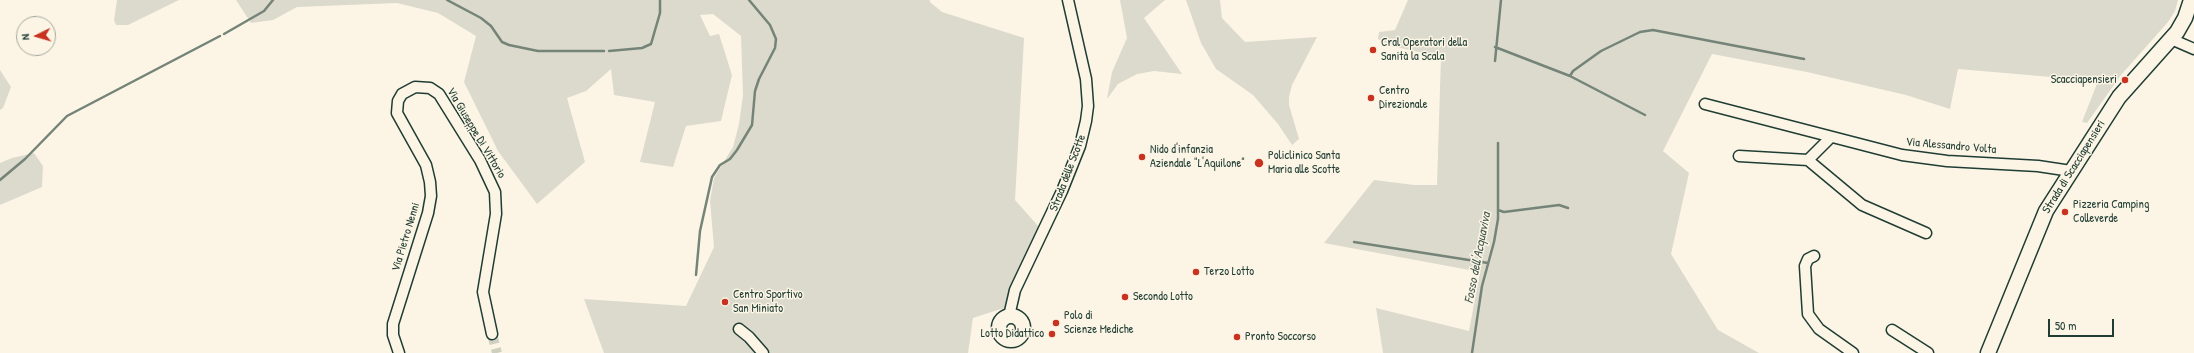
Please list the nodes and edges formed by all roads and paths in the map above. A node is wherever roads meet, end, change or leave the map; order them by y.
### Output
1 (1068, 0) edge
2 (2190, 0) edge
3 (2171, 39) junction
4 (2194, 49) edge
5 (408, 90) joint
6 (1705, 104) dead end
7 (1831, 137) junction
8 (1739, 156) dead end
9 (1808, 160) junction
10 (2070, 170) junction
11 (1926, 233) dead end
12 (1814, 256) dead end
13 (1009, 316) joint
14 (739, 329) dead end
15 (1892, 330) dead end
16 (492, 334) tunnel mouth
17 (1008, 346) edge
18 (399, 353) edge
19 (763, 353) edge
20 (1853, 353) edge
21 (1928, 353) edge
22 (1988, 353) edge

1 - 13 street, Strada delle Scotte
2 - 3 street, Strada di Scacciapensieri
3 - 4 street
3 - 10 street, Strada di Scacciapensieri
5 - 16 street, Via Giuseppe Di Vittorio
5 - 18 street, Via Pietro Nenni
6 - 7 street, Via Alessandro Volta
7 - 9 street
7 - 10 street, Via Alessandro Volta
8 - 9 street
9 - 11 street
10 - 22 street, Strada di Scacciapensieri
12 - 20 street
13 - 17 street, Strada delle Scotte
14 - 19 street
15 - 21 street

